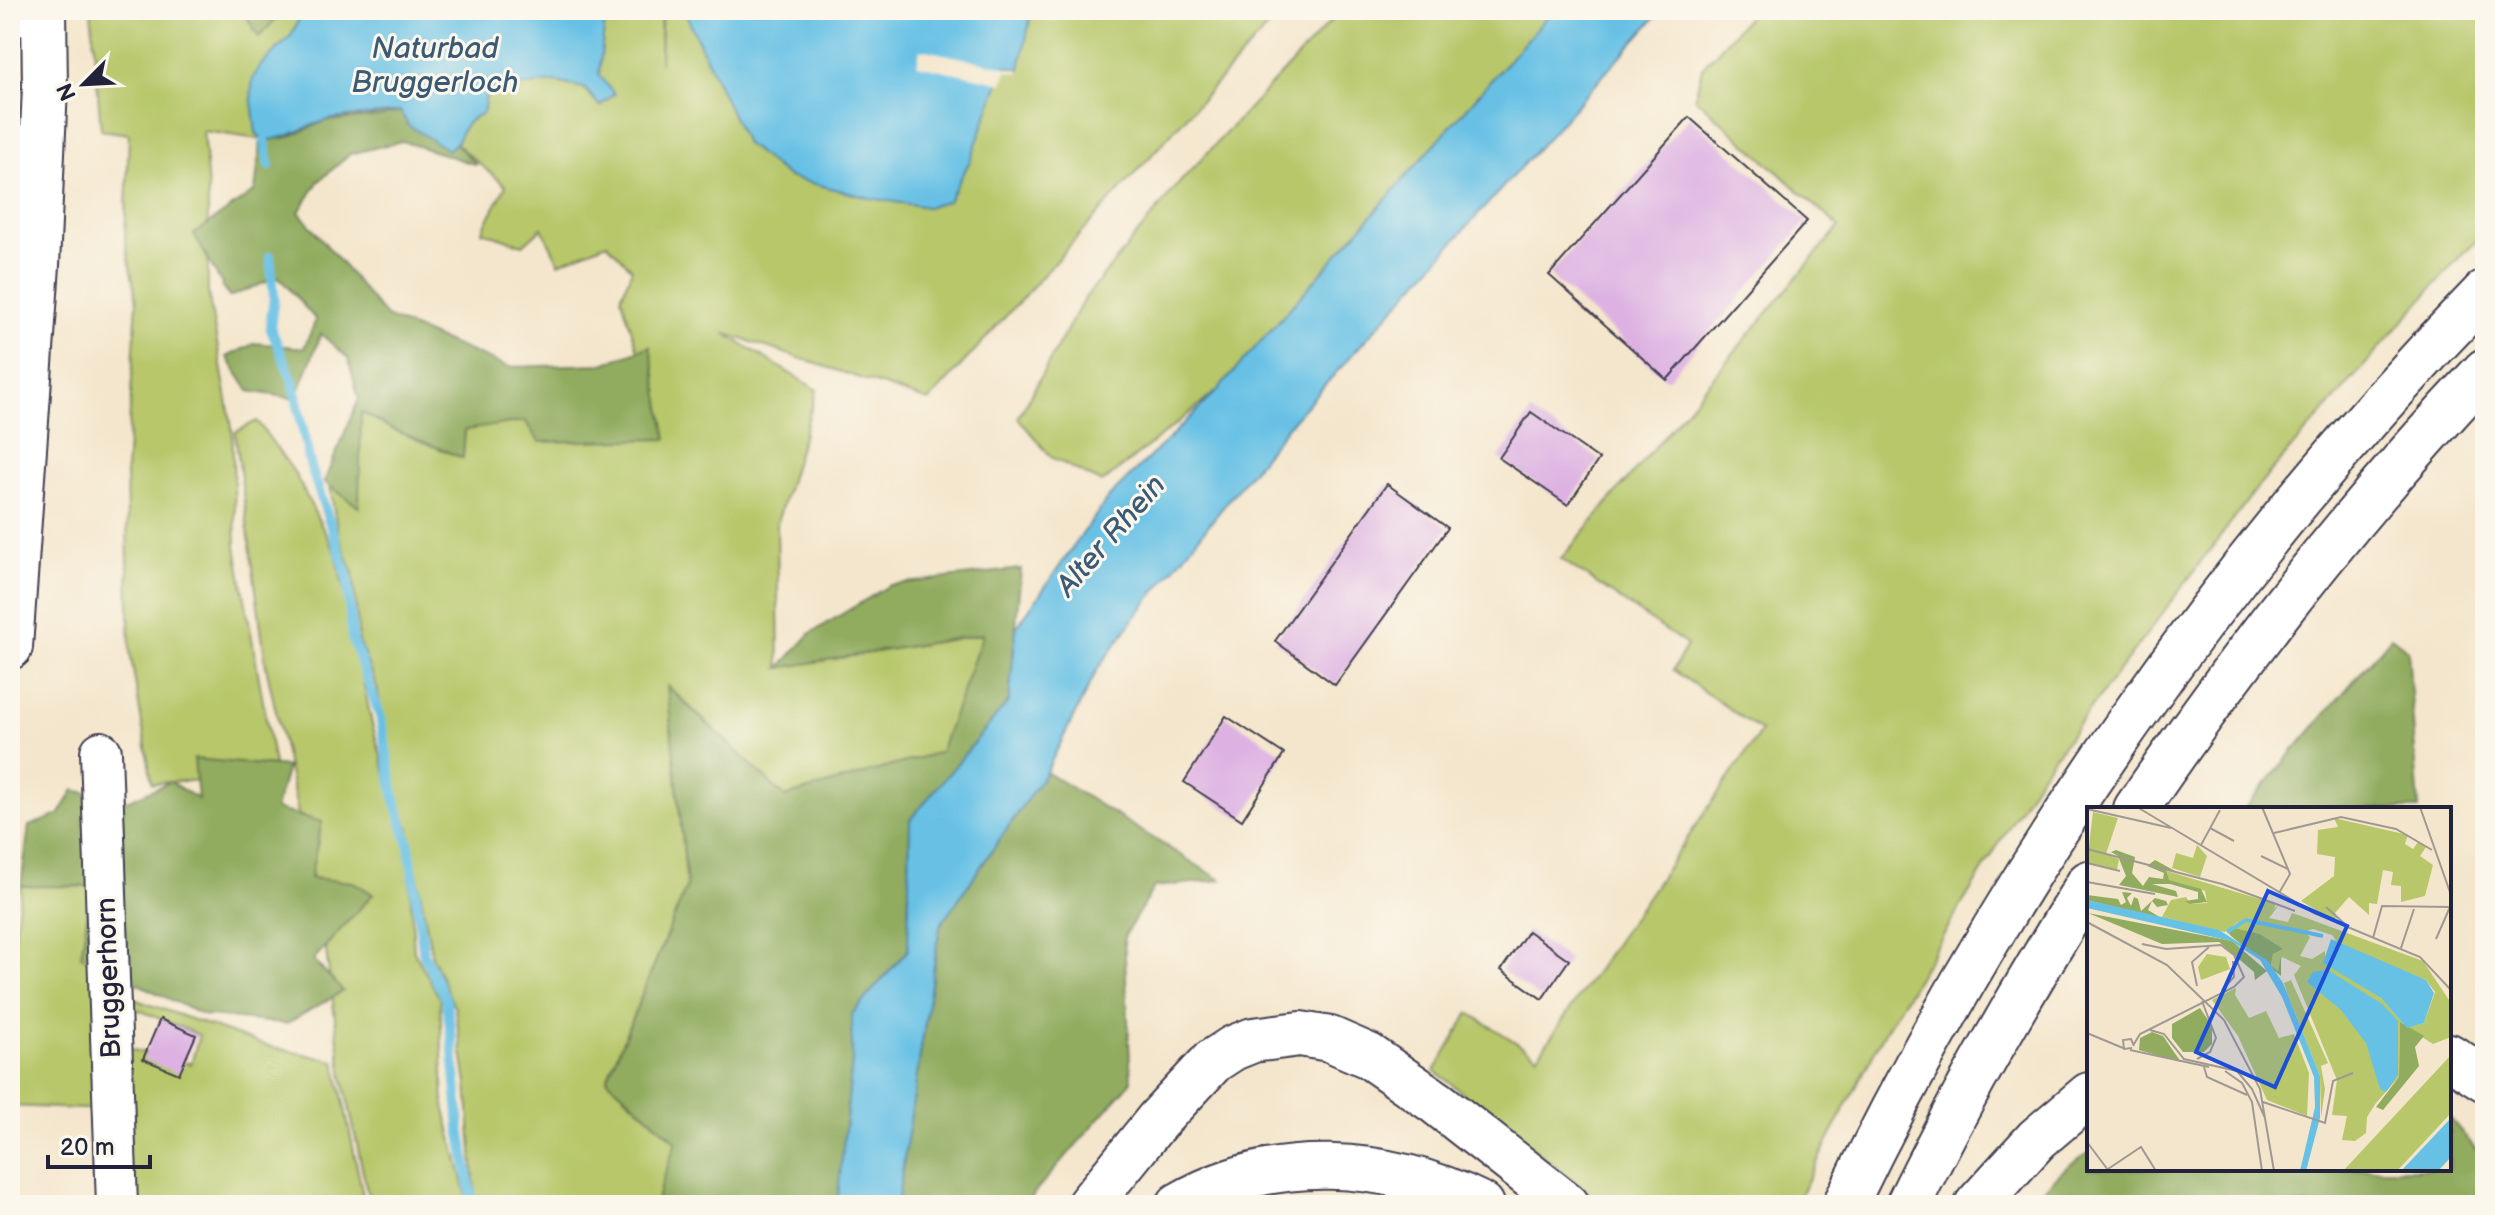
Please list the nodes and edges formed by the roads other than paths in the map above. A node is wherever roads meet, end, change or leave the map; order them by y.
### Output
1 (33, 13) edge
2 (2485, 292) edge
3 (2485, 371) edge
4 (10, 647) edge
5 (101, 752) dead end
6 (2137, 807) edge
7 (2087, 886) edge
8 (2451, 1057) edge
9 (2485, 1079) edge
10 (2087, 1097) edge
11 (117, 1205) edge
12 (1089, 1205) edge
13 (1179, 1205) edge
14 (1482, 1205) edge
15 (1567, 1205) edge
16 (1845, 1205) edge
17 (1908, 1205) edge
18 (1977, 1205) edge

1 - 4 main road
2 - 16 main road
3 - 6 main road
5 - 11 street, Bruggerhorn
7 - 17 main road
8 - 9 main road
10 - 18 main road
12 - 15 main road
13 - 14 main road

